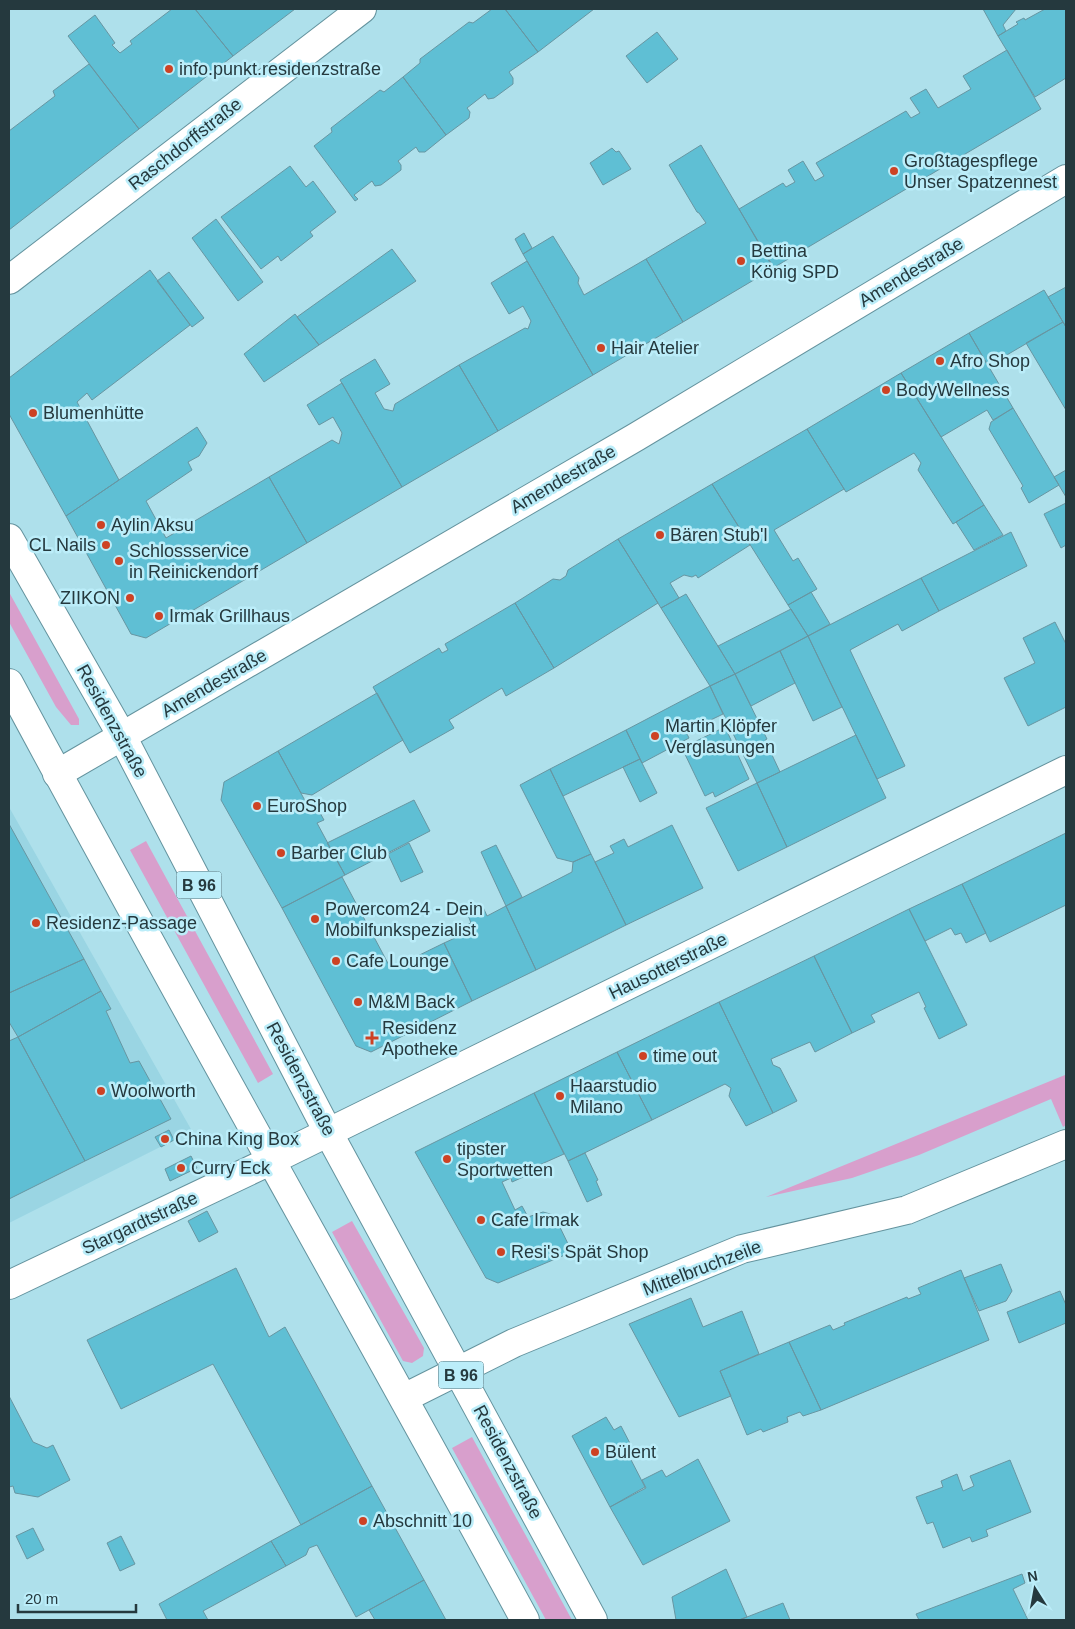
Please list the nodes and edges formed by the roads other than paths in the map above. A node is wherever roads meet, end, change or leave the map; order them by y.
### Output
1 (362, 9) edge
2 (1066, 178) edge
3 (9, 280) edge
4 (9, 538) edge
5 (9, 683) edge
6 (122, 736) junction
7 (1066, 770) edge
8 (57, 774) junction
9 (328, 1132) junction
10 (1066, 1144) edge
11 (270, 1161) junction
12 (9, 1285) edge
13 (458, 1370) junction
14 (404, 1398) junction
15 (525, 1620) edge
16 (593, 1620) edge

1 - 3 street, Raschdorffstraße
2 - 6 street, Amendestraße
4 - 6 street, Residenzstraße / B 96
5 - 8 street
6 - 8 street, Amendestraße
6 - 9 street, Residenzstraße / B 96
7 - 9 street, Hausotterstraße
8 - 11 street
9 - 11 street, Hausotterstraße
9 - 13 street, Residenzstraße / B 96
10 - 13 street, Mittelbruchzeile
11 - 12 street, Stargardtstraße
11 - 14 street
13 - 14 street, Mittelbruchzeile
13 - 16 street, Residenzstraße / B 96
14 - 15 street

